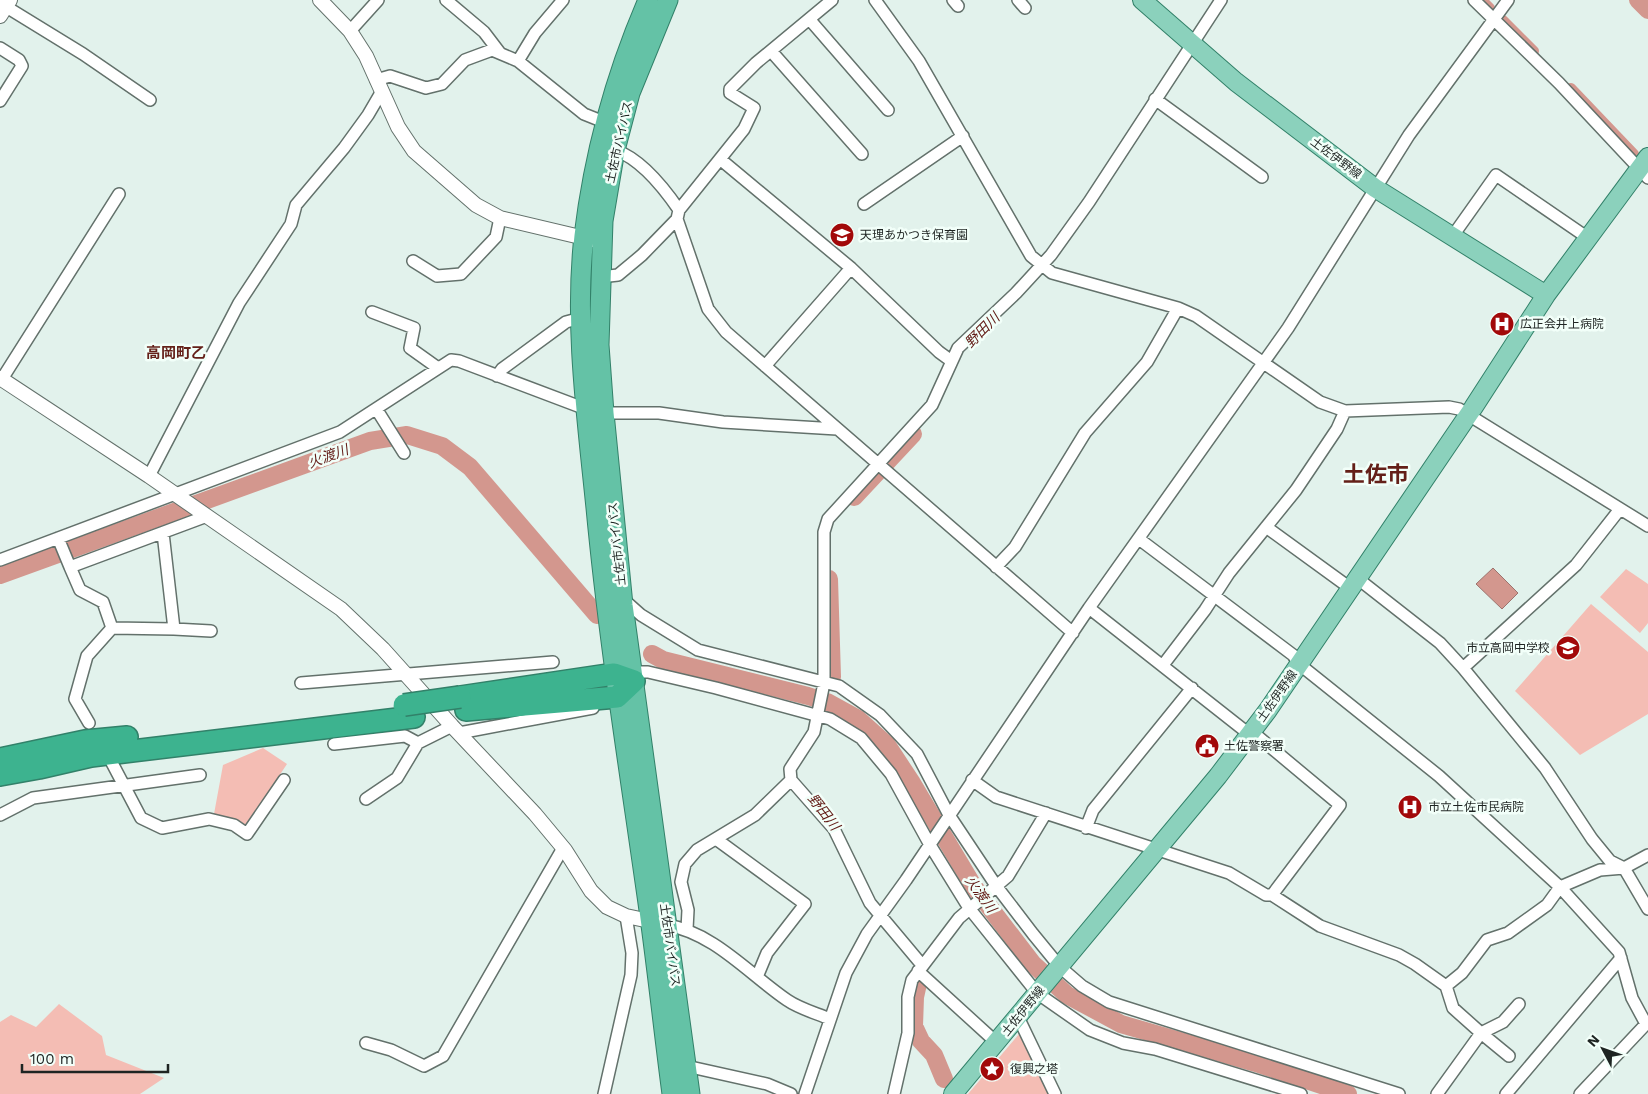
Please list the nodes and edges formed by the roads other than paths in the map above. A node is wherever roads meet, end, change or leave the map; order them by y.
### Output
1 (320, 0) edge
2 (378, 0) edge
3 (446, 0) edge
4 (563, 0) edge
5 (648, 0) edge
6 (668, 0) edge
7 (832, 0) edge
8 (875, 0) edge
9 (1142, 0) edge
10 (1221, 0) edge
11 (1474, 0) edge
12 (1508, 0) edge
13 (4, 7) edge
14 (1494, 19) junction
15 (810, 20) junction
16 (350, 31) junction
17 (1192, 45) junction
18 (0, 48) edge
19 (771, 51) junction
20 (500, 53) junction
21 (518, 61) junction
22 (379, 86) junction
23 (1155, 99) junction
24 (150, 100) dead end
25 (0, 101) edge
26 (888, 110) dead end
27 (604, 122) junction
28 (958, 139) junction
29 (615, 150) junction
30 (862, 154) dead end
31 (720, 158) junction
32 (1645, 168) edge
33 (1262, 177) dead end
34 (1375, 188) junction
35 (119, 194) dead end
36 (864, 204) dead end
37 (678, 214) junction
38 (500, 218) junction
39 (1452, 237) junction
40 (1588, 238) junction
41 (593, 240) junction
42 (413, 261) dead end
43 (851, 268) junction
44 (1037, 271) junction
45 (600, 277) junction
46 (1546, 295) junction
47 (1178, 308) junction
48 (372, 312) dead end
49 (581, 318) junction
50 (950, 360) junction
51 (1264, 364) junction
52 (765, 366) junction
53 (438, 368) junction
54 (498, 376) junction
55 (1, 379) edge
56 (377, 410) junction
57 (595, 411) junction
58 (1346, 411) junction
59 (1468, 415) junction
60 (837, 430) junction
61 (404, 454) dead end
62 (882, 466) junction
63 (149, 476) junction
64 (176, 495) junction
65 (1620, 509) junction
66 (203, 514) junction
67 (1266, 526) junction
68 (1648, 526) edge
69 (163, 533) junction
70 (1139, 539) junction
71 (59, 541) junction
72 (0, 560) edge
73 (69, 565) junction
74 (996, 567) junction
75 (1354, 583) junction
76 (1213, 595) junction
77 (623, 602) junction
78 (1089, 608) junction
79 (112, 628) junction
80 (174, 629) junction
81 (211, 631) dead end
82 (1073, 633) junction
83 (553, 662) dead end
84 (1299, 664) junction
85 (1163, 665) junction
86 (1463, 668) junction
87 (628, 671) junction
88 (405, 673) junction
89 (301, 683) dead end
90 (824, 685) junction
91 (1192, 688) junction
92 (617, 697) junction
93 (463, 703) junction
94 (593, 708) dead end
95 (409, 711) junction
96 (818, 714) junction
97 (89, 723) dead end
98 (455, 730) junction
99 (1249, 734) junction
100 (418, 743) junction
101 (334, 744) dead end
102 (111, 761) dead end
103 (1, 762) edge
104 (40, 768) junction
105 (200, 776) dead end
106 (284, 780) dead end
107 (791, 780) junction
108 (972, 780) junction
109 (0, 787) edge
110 (125, 787) junction
111 (366, 799) dead end
112 (1046, 813) junction
113 (0, 814) edge
114 (947, 818) junction
115 (1086, 828) junction
116 (716, 839) junction
117 (930, 844) junction
118 (563, 848) junction
119 (1158, 848) junction
120 (1648, 855) edge
121 (1624, 868) junction
122 (1560, 887) junction
123 (994, 889) junction
124 (1272, 895) junction
125 (971, 906) junction
126 (1648, 909) edge
127 (880, 914) junction
128 (626, 916) junction
129 (658, 923) junction
130 (687, 929) junction
131 (1621, 958) junction
132 (920, 968) junction
133 (1058, 968) junction
134 (757, 978) junction
135 (1446, 986) junction
136 (1039, 991) junction
137 (1519, 1004) dead end
138 (1018, 1017) junction
139 (830, 1019) junction
140 (1481, 1033) junction
141 (366, 1043) dead end
142 (997, 1043) junction
143 (1508, 1056) dead end
144 (686, 1066) junction
145 (957, 1093) edge
146 (604, 1094) edge
147 (672, 1094) edge
148 (690, 1094) edge
149 (791, 1094) edge
150 (805, 1094) edge
151 (894, 1094) edge
152 (1055, 1094) edge
153 (1302, 1094) edge
154 (1399, 1094) edge
155 (1437, 1094) edge
156 (1506, 1094) edge
157 (1580, 1094) edge

1 - 16 street
2 - 16 street
3 - 20 street
4 - 21 street
5 - 27 highway, 土佐市バイパス
6 - 29 highway, 土佐市バイパス
7 - 15 street
8 - 28 street
9 - 17 main road, 土佐伊野線
10 - 17 street
11 - 14 street
12 - 14 street
13 - 24 street
14 - 32 street
14 - 34 street
15 - 19 street
15 - 26 street
16 - 22 street
17 - 23 street
17 - 34 main road, 土佐伊野線
18 - 25 street
19 - 30 street
19 - 31 street
20 - 21 street
20 - 22 street
21 - 27 street
22 - 38 street
22 - 63 street
23 - 33 street
23 - 44 street
27 - 41 highway, 土佐市バイパス
28 - 36 street
28 - 44 street
29 - 37 street
29 - 41 highway, 土佐市バイパス
31 - 37 street
31 - 43 street
32 - 40 main road, 土佐伊野線
34 - 39 main road, 土佐伊野線
34 - 51 street
35 - 55 street
37 - 45 street
37 - 52 street
38 - 41 street
38 - 42 street
39 - 40 street
39 - 46 main road, 土佐伊野線
40 - 46 main road, 土佐伊野線
41 - 45 highway, 土佐市バイパス
41 - 49 highway, 土佐市バイパス
43 - 50 street
43 - 52 street
44 - 47 street
44 - 50 street
45 - 57 highway, 土佐市バイパス
46 - 59 main road, 土佐伊野線
47 - 51 street
47 - 74 street
48 - 53 street
49 - 54 street
49 - 57 highway, 土佐市バイパス
50 - 62 street
51 - 58 street
51 - 70 street
52 - 60 street
53 - 54 street
53 - 56 street
54 - 57 street
55 - 63 street
56 - 61 street
56 - 64 street
57 - 60 street
57 - 77 highway, 土佐市バイパス
57 - 87 highway, 土佐市バイパス
58 - 59 street
58 - 67 street
59 - 65 street
59 - 75 main road, 土佐伊野線
60 - 62 street
62 - 74 street
62 - 90 street
63 - 64 street
64 - 66 street
64 - 71 street
65 - 68 street
65 - 86 street
66 - 69 street
66 - 88 street
67 - 75 street
67 - 76 street
69 - 73 street
69 - 80 street
70 - 76 street
70 - 78 street
71 - 72 street
71 - 73 street
73 - 79 street
74 - 82 street
75 - 84 main road, 土佐伊野線
75 - 86 street
76 - 84 street
76 - 85 street
77 - 87 highway, 土佐市バイパス
77 - 90 street
78 - 82 street
78 - 85 street
79 - 80 street
79 - 97 street
80 - 81 street
82 - 108 street
83 - 88 street
84 - 99 main road, 土佐伊野線
84 - 122 street
85 - 91 street
86 - 121 street
87 - 92 highway
87 - 93 highway
87 - 96 street
87 - 129 highway, 土佐市バイパス
88 - 89 street
88 - 98 street
90 - 96 street
90 - 114 street
91 - 99 street
91 - 115 street
92 - 93 highway
92 - 129 highway, 土佐市バイパス
93 - 95 highway, bridge
94 - 98 street
95 - 103 highway
95 - 104 highway
96 - 107 street
96 - 117 street
98 - 100 street
98 - 118 street
99 - 119 main road, 土佐伊野線
99 - 124 street
100 - 101 street
100 - 111 street
102 - 110 street
103 - 104 highway
104 - 109 highway
105 - 110 street
106 - 110 street
107 - 116 street
107 - 127 street
108 - 112 street
108 - 114 street
110 - 113 street
112 - 115 street
112 - 123 street
114 - 117 street
114 - 123 street
115 - 119 street
116 - 130 street
116 - 134 street
117 - 125 street
117 - 127 street
118 - 128 street
118 - 141 street
119 - 124 street
119 - 133 main road, 土佐伊野線
120 - 121 street
121 - 122 street
121 - 126 street
122 - 131 street
122 - 135 street
123 - 125 street
123 - 133 street
124 - 135 street
125 - 132 street
125 - 136 street
127 - 132 street
127 - 139 street
128 - 129 street
128 - 146 street
129 - 130 street
129 - 144 highway, 土佐市バイパス
129 - 147 highway, 土佐市バイパス
130 - 134 street
131 - 156 street
131 - 157 street
132 - 142 street
132 - 151 street
133 - 136 main road, 土佐伊野線
133 - 154 street
134 - 139 street
135 - 140 street
136 - 138 main road, 土佐伊野線
136 - 153 street
137 - 140 street
138 - 142 main road, 土佐伊野線
138 - 152 street
139 - 150 street
140 - 143 street
140 - 155 street
142 - 145 main road, 土佐伊野線
144 - 148 highway, 土佐市バイパス
144 - 149 street

